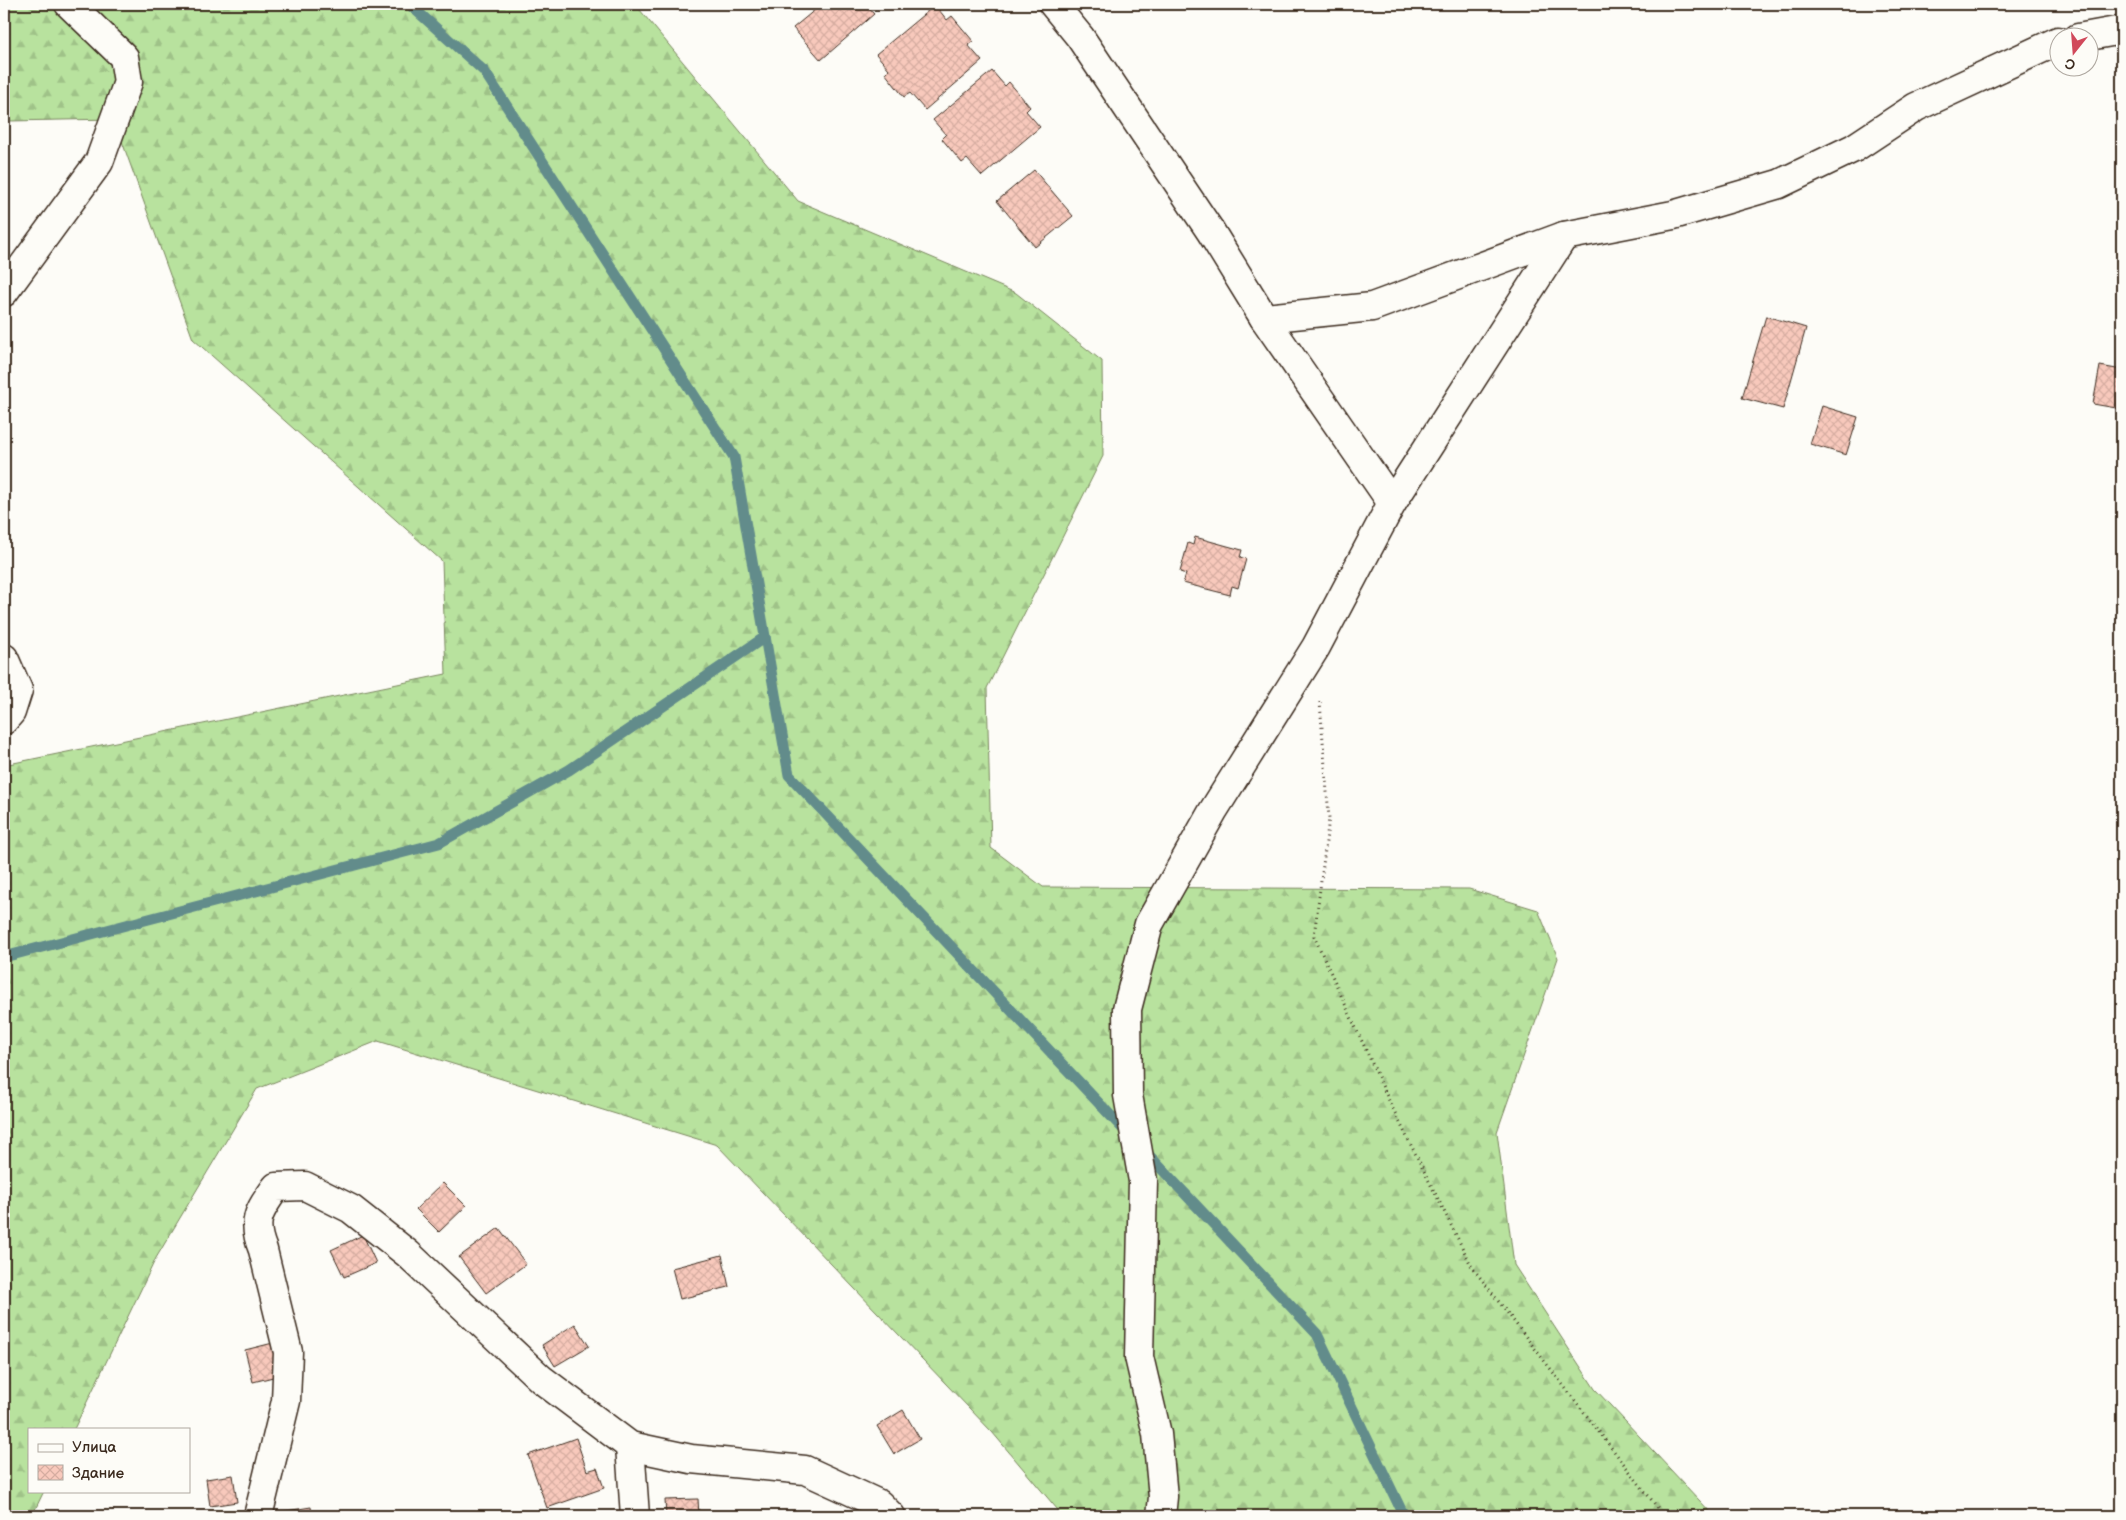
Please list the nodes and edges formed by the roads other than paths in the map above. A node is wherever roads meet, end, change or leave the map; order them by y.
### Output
1 (69, 4) edge
2 (1053, 4) edge
3 (2122, 30) edge
4 (2098, 34) edge
5 (2048, 46) edge
6 (1564, 236) junction
7 (4, 292) edge
8 (1264, 318) junction
9 (1392, 503) junction
10 (4, 658) edge
11 (4, 720) edge
12 (630, 1446) junction
13 (258, 1516) edge
14 (635, 1516) edge
15 (891, 1516) edge
16 (1161, 1516) edge

1 - 7 street
2 - 8 street
3 - 4 street
5 - 6 street
6 - 8 street
6 - 9 street
8 - 9 street
9 - 16 street
10 - 11 street
12 - 13 street
12 - 14 street
12 - 15 street

